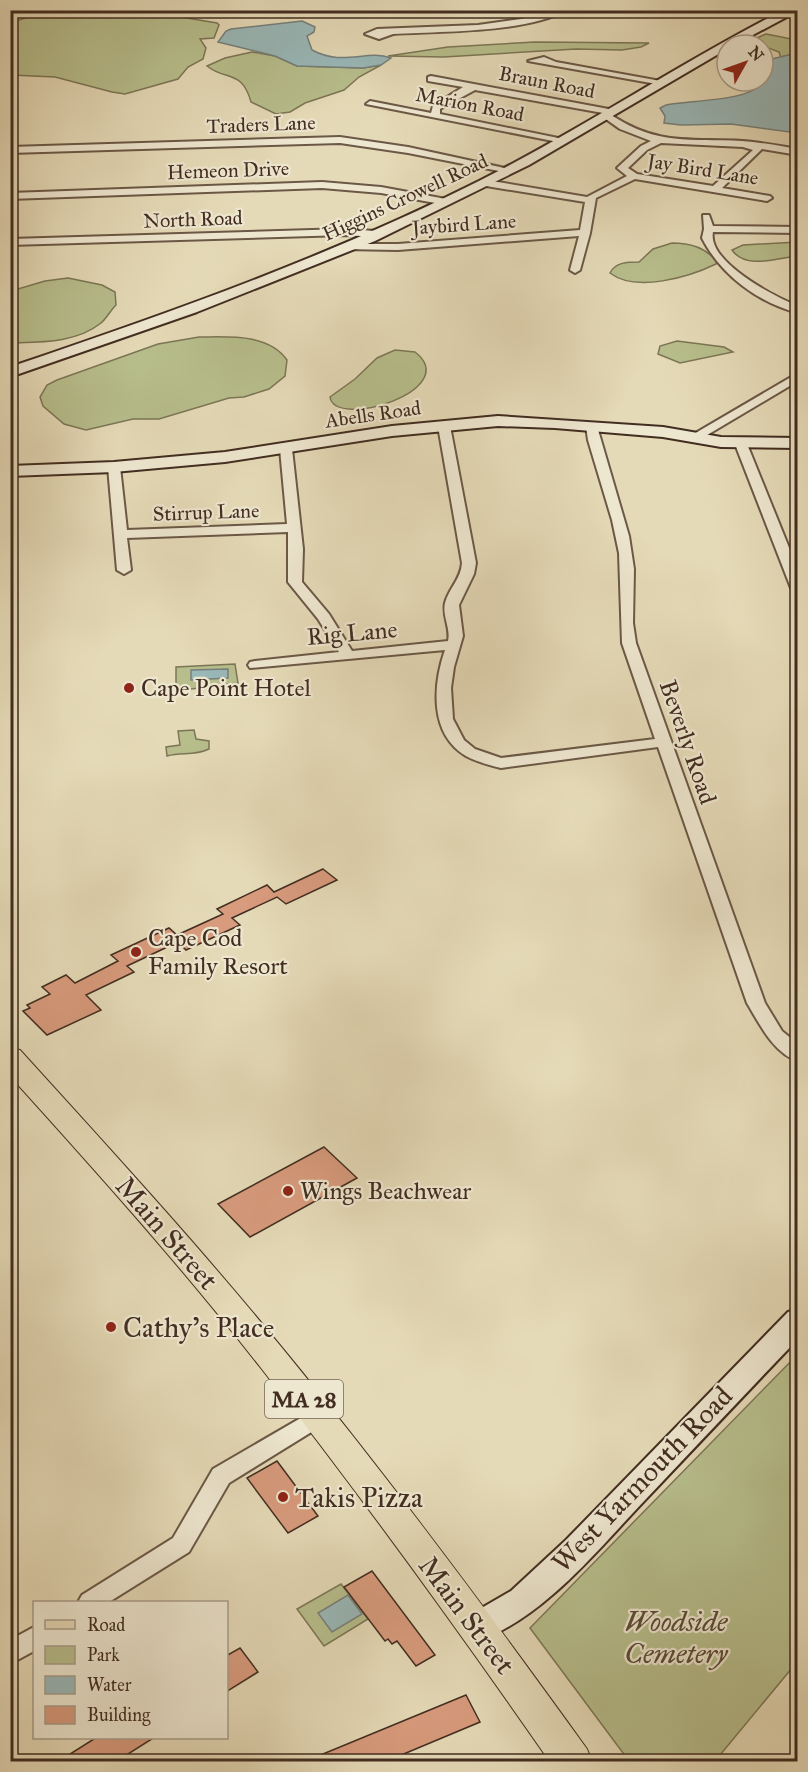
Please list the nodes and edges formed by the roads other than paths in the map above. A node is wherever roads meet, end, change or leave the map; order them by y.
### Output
1 (563, 10) edge
2 (763, 12) edge
3 (788, 13) edge
4 (798, 18) edge
5 (392, 32) dead end
6 (554, 64) dead end
7 (430, 79) dead end
8 (662, 82) junction
9 (475, 87) junction
10 (370, 104) dead end
11 (609, 114) junction
12 (435, 115) junction
13 (564, 140) junction
14 (658, 141) junction
15 (755, 146) junction
16 (10, 150) edge
17 (798, 152) edge
18 (509, 170) junction
19 (633, 176) junction
20 (486, 183) junction
21 (715, 189) junction
22 (10, 196) edge
23 (767, 198) dead end
24 (590, 200) junction
25 (446, 202) junction
26 (706, 217) dead end
27 (709, 229) junction
28 (798, 230) edge
29 (585, 233) junction
30 (376, 234) junction
31 (10, 242) edge
32 (346, 247) junction
33 (575, 270) dead end
34 (798, 310) edge
35 (10, 372) edge
36 (794, 381) edge
37 (444, 426) junction
38 (592, 426) junction
39 (693, 438) junction
40 (798, 443) edge
41 (741, 444) junction
42 (286, 449) junction
43 (114, 466) junction
44 (10, 471) edge
45 (293, 528) junction
46 (120, 534) junction
47 (124, 570) dead end
48 (798, 588) edge
49 (453, 645) junction
50 (347, 654) junction
51 (255, 665) dead end
52 (663, 742) junction
53 (798, 1055) edge
54 (10, 1057) edge
55 (798, 1320) edge
56 (318, 1417) junction
57 (92, 1601) edge
58 (478, 1627) junction
59 (33, 1639) edge
60 (10, 1653) edge
61 (573, 1761) edge

1 - 5 street
2 - 3 main road
3 - 4 main road
3 - 8 main road, Higgins Crowell Road
6 - 8 street
7 - 9 street, Braun Road
8 - 11 main road, Higgins Crowell Road
9 - 11 street, Braun Road
9 - 12 street, Braun Road
10 - 12 street, Marion Road
11 - 13 main road, Higgins Crowell Road
11 - 14 street, Braun Road
12 - 13 street, Marion Road
13 - 18 main road, Higgins Crowell Road
14 - 15 street
14 - 19 street
15 - 17 street
15 - 21 street
16 - 18 street, Traders Lane
18 - 20 main road, Higgins Crowell Road
19 - 21 street, Jay Bird Lane
19 - 24 street
20 - 24 street
20 - 25 main road, Higgins Crowell Road
21 - 23 street, Jay Bird Lane
22 - 25 street, Hemeon Drive
24 - 29 street
25 - 30 main road, Higgins Crowell Road
26 - 27 street
27 - 28 street
27 - 34 street
29 - 32 street, Jaybird Lane
29 - 33 street
30 - 31 street, North Road
30 - 32 main road, Higgins Crowell Road
32 - 35 main road, Higgins Crowell Road
36 - 39 street
37 - 38 main road, Abells Road
37 - 42 main road, Abells Road
37 - 49 street
38 - 39 main road, Abells Road
38 - 52 street, Beverly Road
39 - 41 main road, Abells Road
40 - 41 main road, Abells Road
41 - 48 street
42 - 43 main road, Abells Road
42 - 45 street
43 - 44 main road, Abells Road
43 - 46 street
45 - 46 street, Stirrup Lane
45 - 50 street
46 - 47 street
49 - 50 street, Rig Lane
49 - 52 street
50 - 51 street, Rig Lane
52 - 53 street, Beverly Road
54 - 56 main road, Main Street / MA 28
55 - 58 main road, West Yarmouth Road
56 - 57 street
56 - 58 main road, Main Street / MA 28
58 - 61 main road, Main Street / MA 28
59 - 60 street

